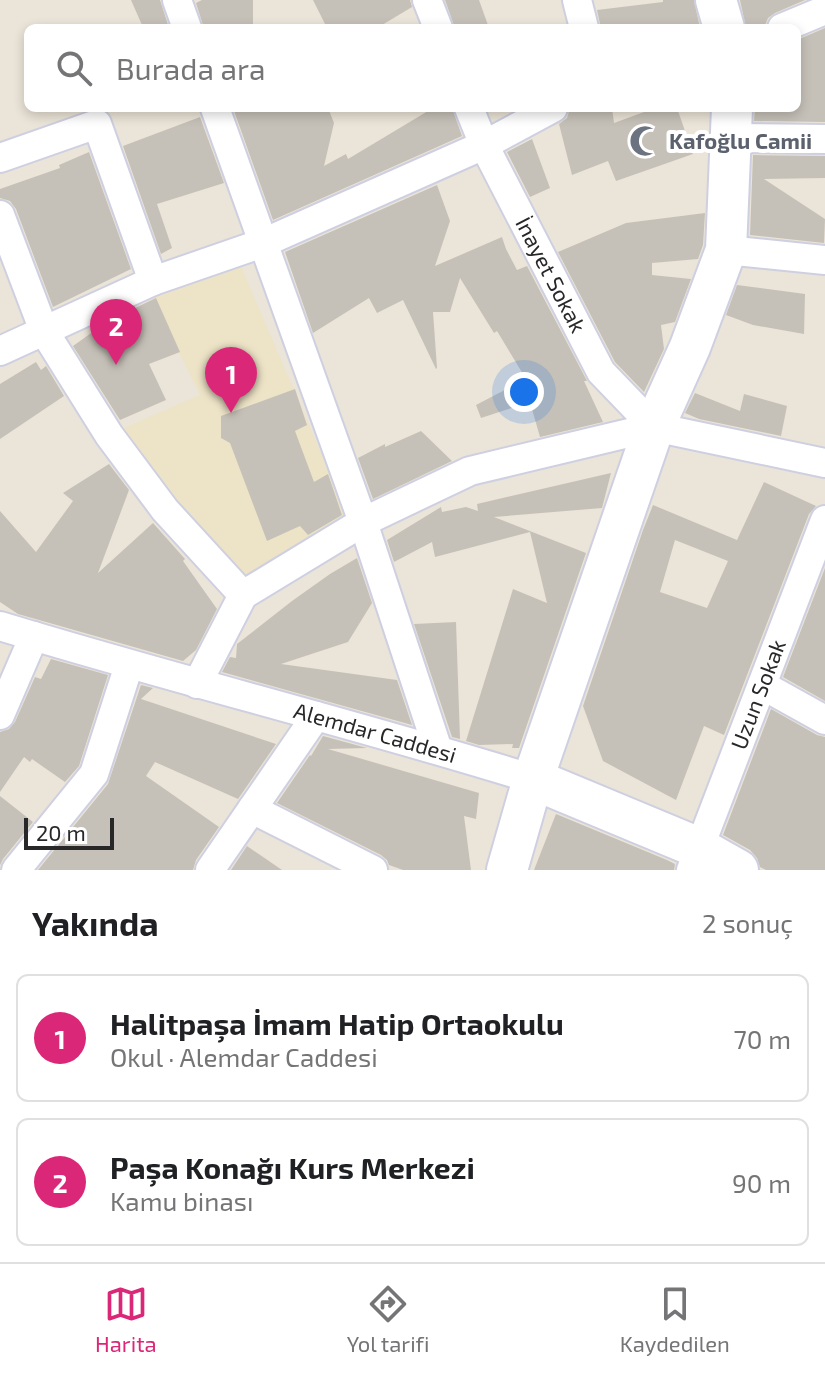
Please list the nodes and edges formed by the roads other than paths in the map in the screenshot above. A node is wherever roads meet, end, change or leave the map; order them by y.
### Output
1 (177, 0) edge
2 (427, 0) edge
3 (577, 0) edge
4 (716, 0) edge
5 (825, 10) edge
6 (186, 24) edge
7 (436, 24) edge
8 (583, 24) edge
9 (723, 24) edge
10 (792, 24) edge
11 (216, 112) edge
12 (471, 112) edge
13 (546, 112) edge
14 (732, 123) edge
15 (825, 139) edge
16 (484, 145) junction
17 (0, 158) edge
18 (0, 215) edge
19 (263, 243) junction
20 (726, 250) junction
21 (825, 260) edge
22 (153, 281) junction
23 (44, 331) junction
24 (0, 351) edge
25 (654, 427) junction
26 (825, 463) edge
27 (825, 520) edge
28 (363, 522) junction
29 (243, 595) junction
30 (0, 626) edge
31 (34, 636) junction
32 (129, 665) junction
33 (197, 684) junction
34 (762, 685) junction
35 (0, 715) edge
36 (316, 716) junction
37 (825, 720) edge
38 (438, 750) junction
39 (533, 779) junction
40 (252, 809) junction
41 (695, 859) edge
42 (16, 870) edge
43 (210, 870) edge
44 (373, 870) edge
45 (507, 870) edge
46 (738, 870) edge

1 - 6 street
2 - 7 street
3 - 8 street
4 - 9 street
5 - 10 street
11 - 19 street
12 - 16 street, İnayet Sokak
13 - 16 street
14 - 15 street
14 - 20 street
16 - 19 street
16 - 25 street, İnayet Sokak
17 - 22 street
18 - 23 street
19 - 22 street
19 - 28 street
20 - 21 street
20 - 25 street
22 - 23 street
23 - 24 street
23 - 29 street
25 - 26 street
25 - 28 street
25 - 39 street
27 - 34 street, Uzun Sokak
28 - 29 street
28 - 38 street
29 - 33 street
30 - 31 street, Alemdar Caddesi
31 - 32 street, Alemdar Caddesi
31 - 35 street
32 - 33 street, Alemdar Caddesi
32 - 42 street
33 - 36 street, Alemdar Caddesi
34 - 37 street
34 - 41 street, Uzun Sokak
36 - 38 street, Alemdar Caddesi
36 - 40 street
38 - 39 street, Alemdar Caddesi
39 - 41 street, Alemdar Caddesi
39 - 45 street
40 - 43 street
40 - 44 street
41 - 46 street, Alemdar Caddesi

